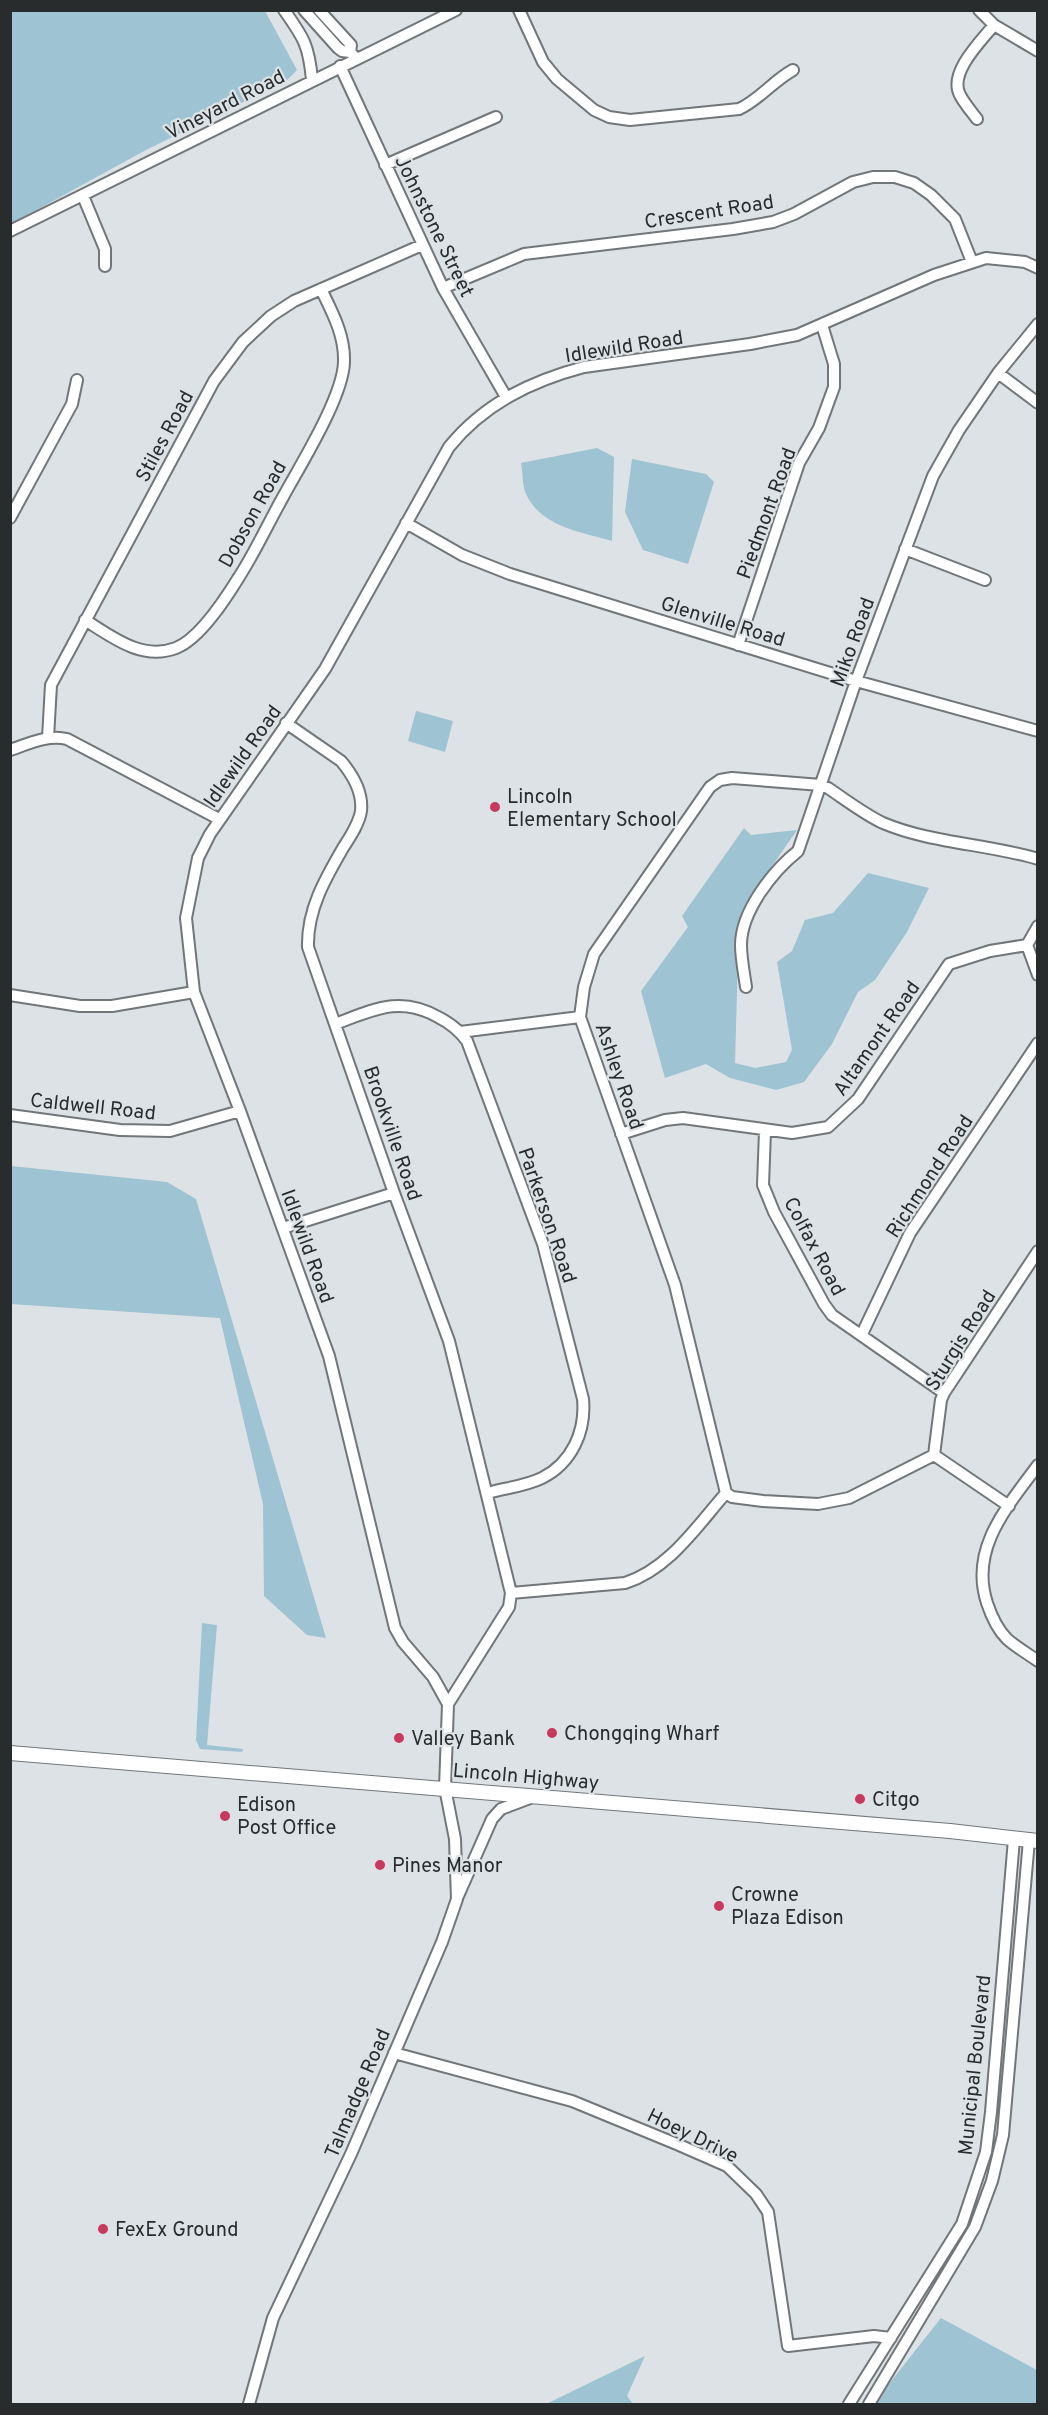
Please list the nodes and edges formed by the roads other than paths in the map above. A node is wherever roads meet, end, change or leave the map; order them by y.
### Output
1 (284, 10) edge
2 (304, 10) edge
3 (319, 10) edge
4 (456, 10) edge
5 (519, 10) edge
6 (979, 10) edge
7 (994, 26) junction
8 (1038, 51) edge
9 (353, 55) junction
10 (340, 66) junction
11 (793, 70) dead end
12 (312, 80) junction
13 (496, 117) dead end
14 (977, 118) dead end
15 (385, 165) junction
16 (83, 196) junction
17 (10, 231) edge
18 (422, 245) junction
19 (972, 262) junction
20 (105, 266) dead end
21 (1038, 268) edge
22 (443, 288) junction
23 (321, 289) junction
24 (1038, 324) edge
25 (822, 325) junction
26 (998, 373) junction
27 (76, 380) dead end
28 (506, 397) junction
29 (1038, 403) edge
30 (10, 518) edge
31 (406, 523) junction
32 (905, 549) junction
33 (985, 580) dead end
34 (85, 620) junction
35 (738, 645) junction
36 (856, 681) junction
37 (286, 723) junction
38 (1038, 731) edge
39 (48, 738) junction
40 (10, 750) edge
41 (820, 785) junction
42 (219, 819) junction
43 (1038, 859) edge
44 (1038, 926) edge
45 (1027, 945) junction
46 (1038, 975) edge
47 (746, 987) dead end
48 (194, 993) junction
49 (10, 995) edge
50 (580, 1017) junction
51 (335, 1024) junction
52 (460, 1032) junction
53 (1038, 1043) edge
54 (240, 1112) junction
55 (10, 1115) edge
56 (765, 1131) junction
57 (621, 1134) junction
58 (394, 1193) junction
59 (283, 1228) junction
60 (1038, 1251) edge
61 (862, 1334) junction
62 (944, 1393) junction
63 (934, 1455) junction
64 (1038, 1465) edge
65 (488, 1493) junction
66 (726, 1493) junction
67 (1009, 1506) junction
68 (511, 1593) junction
69 (1038, 1661) edge
70 (448, 1704) junction
71 (10, 1753) edge
72 (445, 1788) junction
73 (536, 1796) junction
74 (1014, 1839) junction
75 (1033, 1841) edge
76 (457, 1899) junction
77 (394, 2053) junction
78 (891, 2338) junction
79 (249, 2404) edge
80 (849, 2404) edge
81 (869, 2404) edge

1 - 12 street
2 - 9 street
3 - 9 street
4 - 9 street, Vineyard Road
5 - 11 street
6 - 7 street
7 - 8 street
7 - 14 street
9 - 10 street, Vineyard Road
10 - 12 street, Vineyard Road
10 - 15 street, Johnstone Street
12 - 16 street, Vineyard Road
13 - 15 street
15 - 18 street, Johnstone Street
16 - 17 street, Vineyard Road
16 - 20 street
18 - 22 street, Johnstone Street
18 - 23 street, Stiles Road
19 - 21 street, Idlewild Road
19 - 22 street, Crescent Road
19 - 25 street, Idlewild Road
22 - 28 street, Johnstone Street
23 - 34 street, Stiles Road
23 - 34 street, Dobson Road
24 - 26 street, Miko Road
25 - 28 street, Idlewild Road
25 - 35 street, Piedmont Road
26 - 29 street
26 - 32 street, Miko Road
27 - 30 street
28 - 31 street, Idlewild Road
31 - 35 street, Glenville Road
31 - 37 street, Idlewild Road
32 - 33 street
32 - 36 street, Miko Road
34 - 39 street, Stiles Road
35 - 36 street, Glenville Road
36 - 38 street, Glenville Road
36 - 41 street, Miko Road
37 - 42 street, Idlewild Road
37 - 51 street, Brookville Road
39 - 40 street
39 - 42 street
41 - 43 street, Ashley Road
41 - 47 street, Miko Road
41 - 50 street, Ashley Road
42 - 48 street, Idlewild Road
44 - 45 street
45 - 46 street
45 - 56 street, Altamont Road
48 - 49 street
48 - 54 street, Idlewild Road
50 - 52 street
50 - 57 street, Ashley Road
51 - 52 street
51 - 58 street, Brookville Road
52 - 65 street, Parkerson Road
53 - 61 street, Richmond Road
54 - 55 street, Caldwell Road
54 - 59 street, Idlewild Road
56 - 57 street, Altamont Road
56 - 61 street, Colfax Road
57 - 66 street, Ashley Road
58 - 59 street
58 - 65 street, Brookville Road
59 - 70 street, Idlewild Road
60 - 62 street, Sturgis Road
61 - 62 street, Colfax Road
62 - 63 street, Sturgis Road
63 - 66 street
63 - 67 street
64 - 67 street
65 - 68 street, Brookville Road
66 - 68 street
67 - 69 street
68 - 70 street
70 - 72 street
71 - 72 main road, Lincoln Highway
72 - 73 main road, Lincoln Highway
72 - 76 street, Talmadge Road
73 - 74 main road, Lincoln Highway
73 - 76 street
74 - 75 main road, Lincoln Highway
74 - 78 street, Municipal Boulevard
75 - 81 street, Municipal Boulevard
76 - 77 street, Talmadge Road
77 - 78 street, Hoey Drive
77 - 79 street, Talmadge Road
78 - 80 street, Municipal Boulevard

